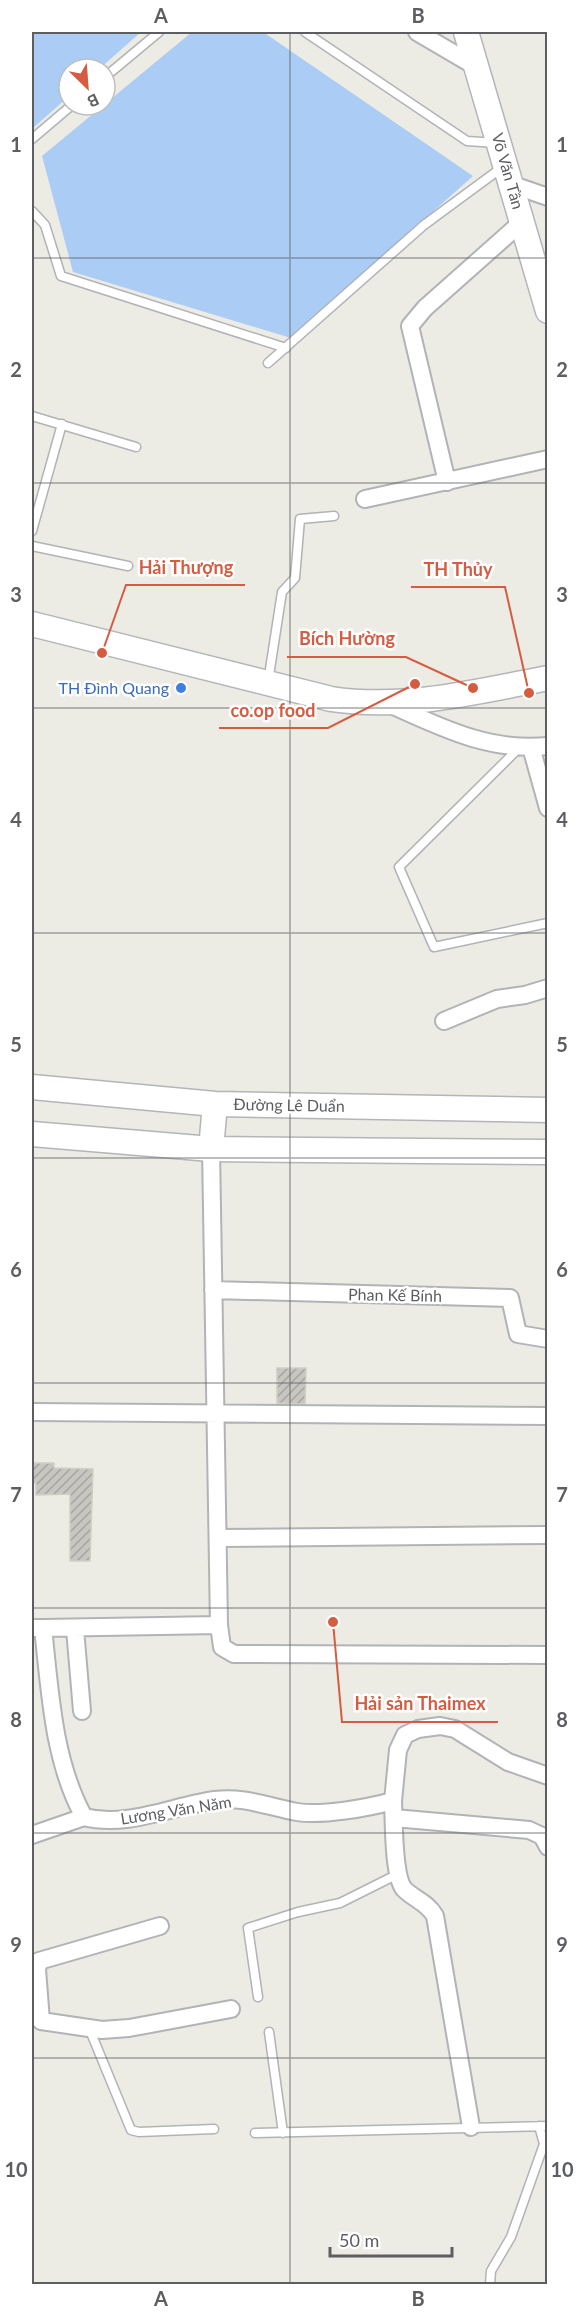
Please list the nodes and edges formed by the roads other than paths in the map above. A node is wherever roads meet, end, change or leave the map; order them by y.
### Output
1 (159, 32) edge
2 (305, 32) edge
3 (417, 32) edge
4 (466, 32) edge
5 (476, 66) junction
6 (117, 67) edge
7 (58, 117) edge
8 (32, 139) edge
9 (507, 164) junction
10 (548, 196) edge
11 (32, 211) edge
12 (523, 221) junction
13 (548, 311) edge
14 (286, 348) junction
15 (268, 363) dead end
16 (32, 416) edge
17 (62, 424) junction
18 (136, 447) dead end
19 (548, 459) edge
20 (447, 482) junction
21 (365, 499) dead end
22 (334, 516) dead end
23 (32, 531) edge
24 (32, 546) edge
25 (128, 566) dead end
26 (32, 624) edge
27 (548, 678) edge
28 (268, 683) junction
29 (389, 704) junction
30 (533, 746) edge
31 (548, 808) edge
32 (548, 923) edge
33 (548, 988) edge
34 (444, 1021) dead end
35 (32, 1087) edge
36 (216, 1104) junction
37 (548, 1110) edge
38 (32, 1134) edge
39 (211, 1149) junction
40 (548, 1152) edge
41 (213, 1290) junction
42 (548, 1339) edge
43 (32, 1412) edge
44 (215, 1414) junction
45 (548, 1416) edge
46 (548, 1535) edge
47 (218, 1538) junction
48 (219, 1625) junction
49 (37, 1628) edge
50 (75, 1629) junction
51 (548, 1655) edge
52 (82, 1711) dead end
53 (548, 1776) edge
54 (393, 1810) junction
55 (84, 1817) junction
56 (32, 1835) edge
57 (548, 1847) edge
58 (398, 1874) junction
59 (160, 1926) dead end
60 (258, 1997) dead end
61 (231, 2009) dead end
62 (36, 2015) edge
63 (89, 2028) junction
64 (269, 2032) dead end
65 (543, 2126) edge
66 (471, 2127) junction
67 (214, 2129) dead end
68 (255, 2133) dead end
69 (283, 2133) junction
70 (490, 2284) edge

1 - 6 lane
2 - 9 lane
3 - 5 street
4 - 5 main road, Võ Văn Tần
5 - 9 main road, Võ Văn Tần
7 - 8 lane
9 - 10 street
9 - 12 main road, Võ Văn Tần
9 - 14 lane
11 - 14 lane
12 - 13 main road, Võ Văn Tần
12 - 20 street
14 - 15 lane
16 - 17 lane
17 - 18 lane
17 - 23 lane
19 - 20 street
20 - 21 street
22 - 28 lane
24 - 25 lane
26 - 28 main road
27 - 29 main road
28 - 29 main road
29 - 30 street
30 - 31 street
30 - 32 lane
33 - 34 street
35 - 36 main road, Đường Lê Duẩn
36 - 37 main road, Đường Lê Duẩn
36 - 39 main road
38 - 39 main road
39 - 40 main road
39 - 41 street
41 - 42 street, Phan Kế Bính
41 - 44 street
43 - 44 street
44 - 45 street
44 - 47 street
46 - 47 street
47 - 48 street
48 - 50 street
48 - 51 street
49 - 50 street
49 - 55 street
50 - 52 street
53 - 54 street
54 - 55 street, Lương Văn Năm
54 - 57 street, Lương Văn Năm
54 - 58 street
55 - 56 street
58 - 60 lane
58 - 66 street
59 - 62 street
61 - 63 street
62 - 63 street
63 - 67 lane
64 - 69 lane
65 - 66 lane
65 - 70 lane
66 - 69 lane
68 - 69 lane

